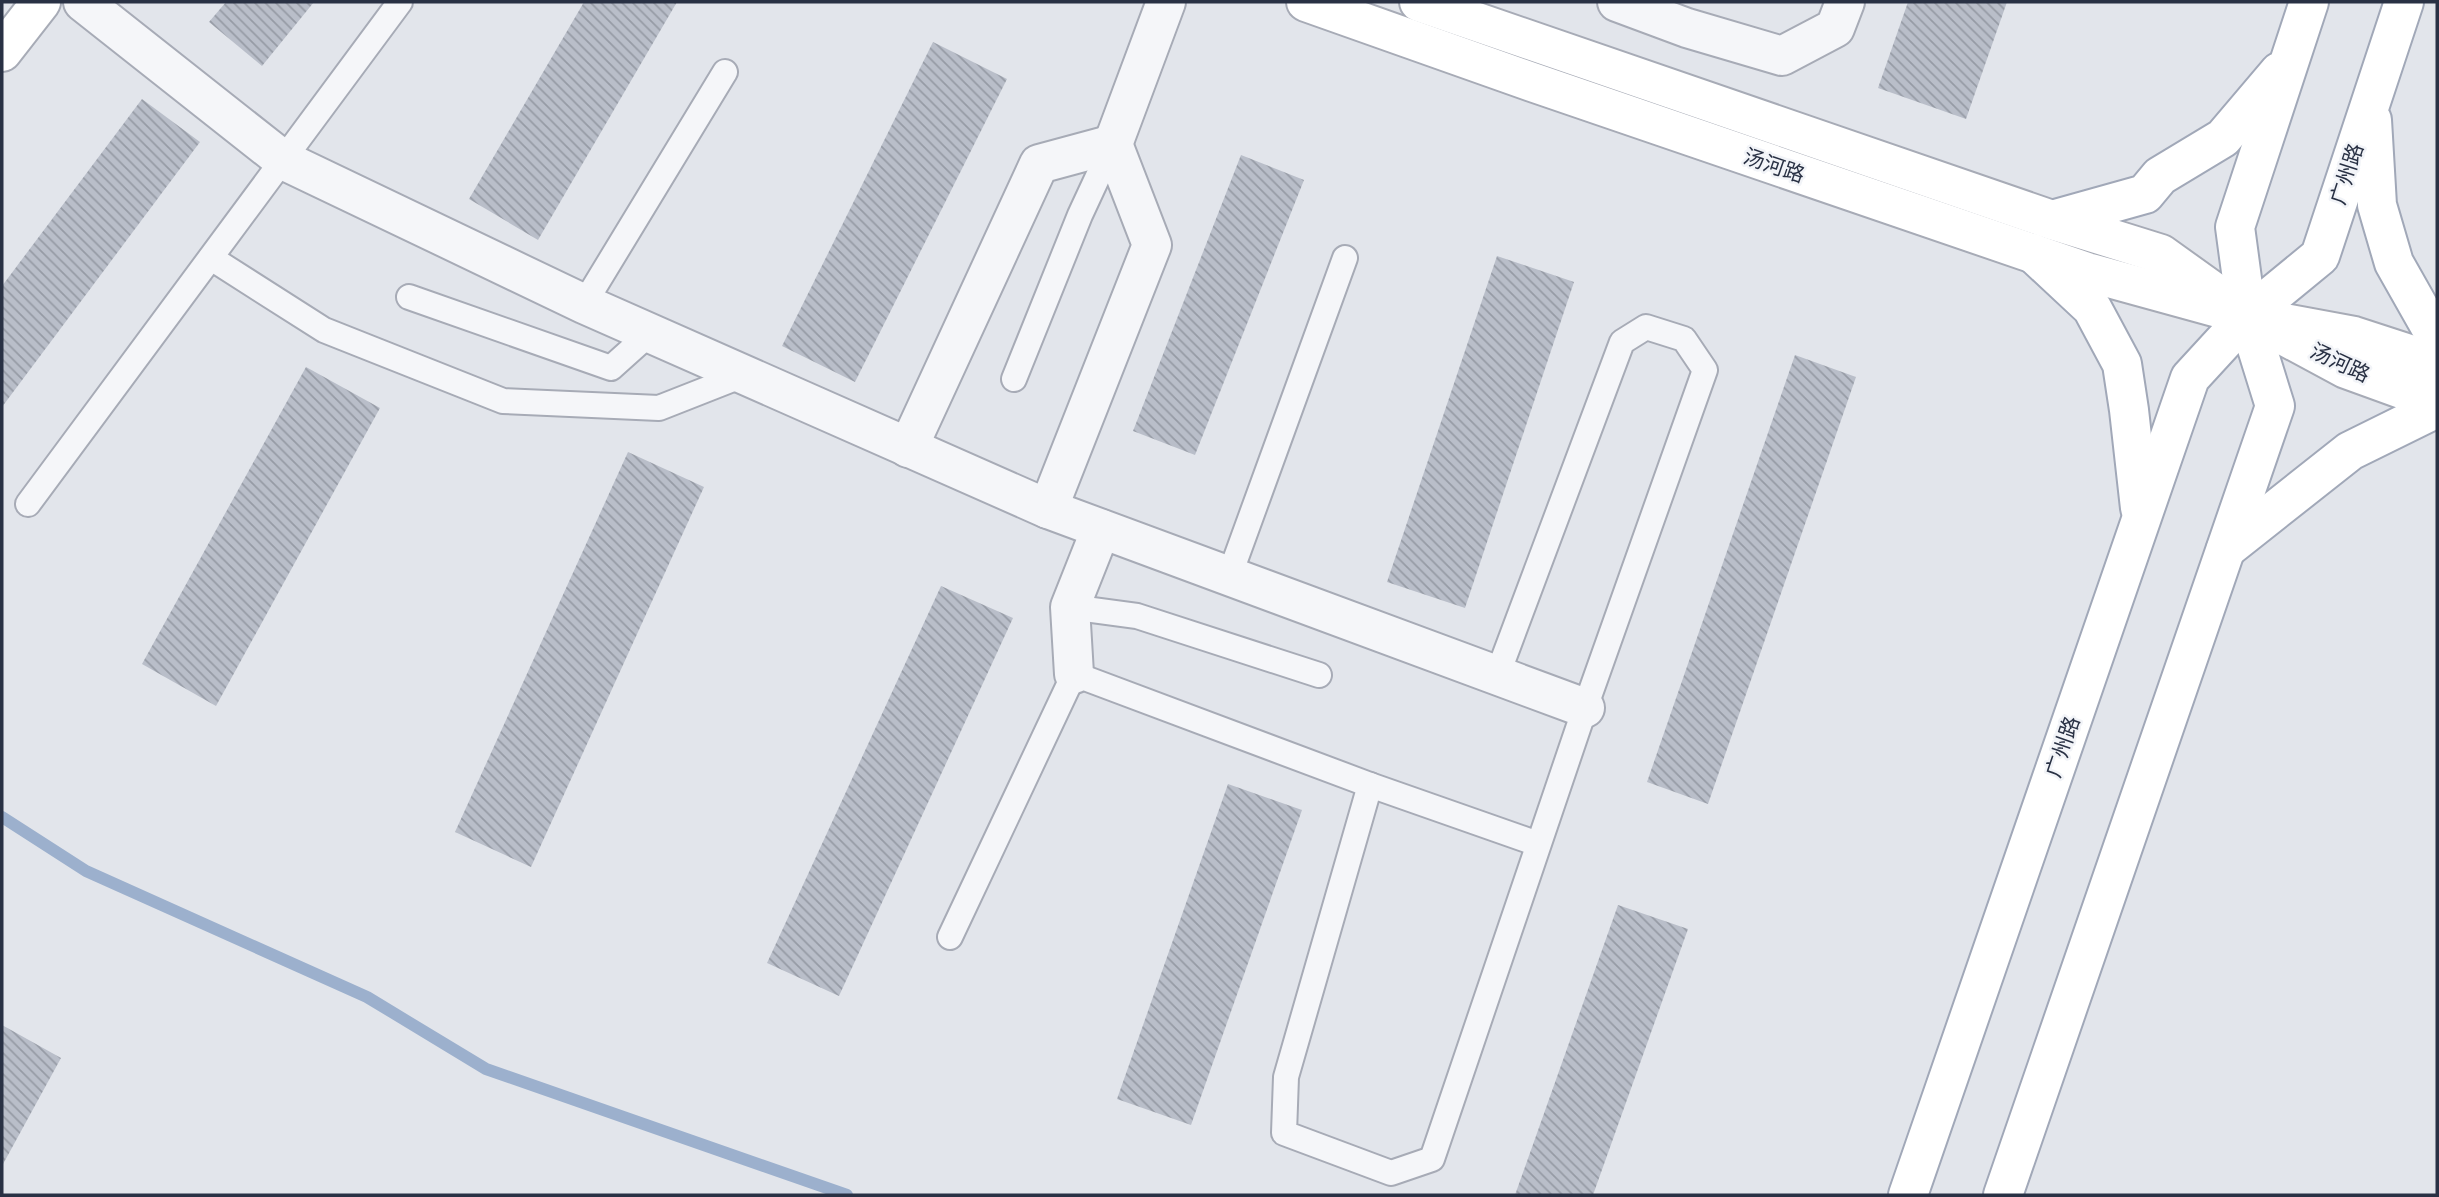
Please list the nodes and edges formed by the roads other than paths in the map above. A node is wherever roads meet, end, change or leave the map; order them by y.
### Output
1 (41, 2) edge
2 (83, 2) edge
3 (400, 2) edge
4 (1166, 2) edge
5 (1306, 2) edge
6 (1419, 2) edge
7 (1617, 2) edge
8 (1845, 2) edge
9 (2309, 2) edge
10 (2404, 2) edge
11 (2, 52) edge
12 (2291, 57) junction
13 (725, 72) dead end
14 (2371, 101) junction
15 (1113, 144) junction
16 (282, 160) junction
17 (2052, 219) junction
18 (2034, 253) junction
19 (211, 258) junction
20 (1345, 258) dead end
21 (409, 297) dead end
22 (584, 304) junction
23 (2247, 316) junction
24 (650, 333) junction
25 (2437, 339) edge
26 (2437, 363) edge
27 (743, 375) junction
28 (1014, 379) dead end
29 (2437, 402) edge
30 (2437, 408) edge
31 (908, 447) junction
32 (28, 504) dead end
33 (1048, 509) junction
34 (2141, 520) junction
35 (1101, 529) junction
36 (2226, 549) junction
37 (1229, 577) junction
38 (1070, 607) junction
39 (1074, 674) junction
40 (1319, 675) dead end
41 (1497, 676) junction
42 (1585, 708) junction
43 (1370, 785) junction
44 (1538, 844) junction
45 (950, 937) dead end
46 (1908, 1195) edge
47 (2003, 1195) edge

1 - 11 main road
2 - 16 street
3 - 16 lane
4 - 15 street
5 - 18 main road, 汤河路
6 - 17 main road, 汤河路
7 - 8 street
9 - 12 main road
10 - 14 main road, 广州路
12 - 17 main road
12 - 23 main road
13 - 22 lane
14 - 23 main road, 广州路
14 - 25 main road
15 - 28 lane
15 - 31 street
15 - 33 street
16 - 19 lane
16 - 22 street
17 - 23 main road, 汤河路
18 - 23 main road, 汤河路
18 - 34 main road
19 - 27 lane
19 - 32 lane
20 - 37 lane
21 - 24 lane
22 - 24 street
23 - 26 main road, 汤河路
23 - 29 main road, 汤河路
23 - 34 main road, 广州路
23 - 36 main road
24 - 27 street
27 - 31 street
30 - 36 main road
31 - 33 street
33 - 35 street
34 - 46 main road, 广州路
35 - 37 street
35 - 38 street
36 - 47 main road
37 - 41 street
38 - 39 street
38 - 40 lane
39 - 43 lane
39 - 45 lane
41 - 42 street
41 - 42 lane
42 - 44 lane
43 - 44 lane
43 - 44 lane

